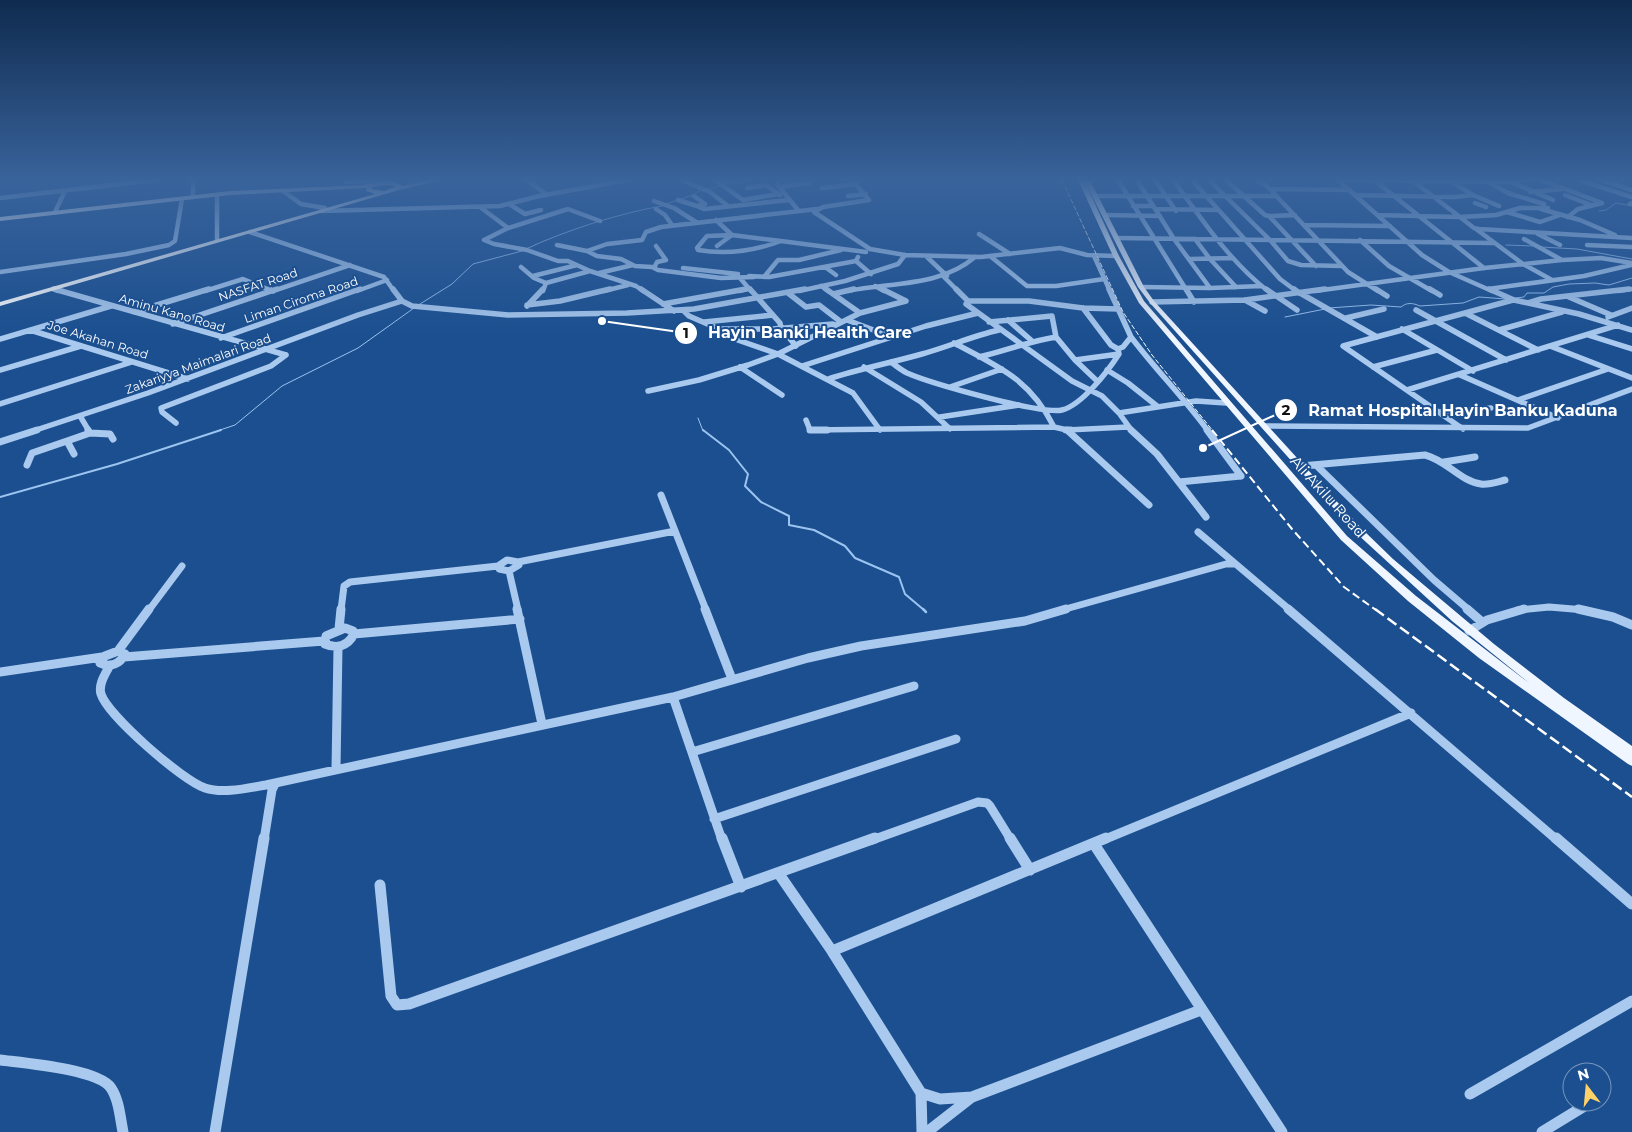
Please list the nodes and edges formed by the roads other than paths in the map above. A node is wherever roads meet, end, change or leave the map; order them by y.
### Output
1 (176, 233) edge
2 (217, 233) edge
3 (240, 233) edge
4 (247, 233) edge
5 (253, 233) edge
6 (498, 233) edge
7 (646, 233) edge
8 (730, 233) edge
9 (844, 233) edge
10 (1107, 233) edge
11 (1115, 233) edge
12 (1150, 233) edge
13 (1170, 233) edge
14 (1212, 233) edge
15 (1240, 233) edge
16 (1263, 233) edge
17 (1285, 233) edge
18 (1311, 233) edge
19 (1397, 233) edge
20 (1440, 233) edge
21 (1481, 233) edge
22 (1536, 233) joint
23 (1611, 233) edge
24 (979, 234) dead end
25 (732, 235) junction
26 (1118, 238) junction
27 (1622, 238) junction
28 (217, 239) junction
29 (1153, 239) junction
30 (1174, 239) junction
31 (1524, 239) dead end
32 (1195, 240) junction
33 (1217, 240) junction
34 (1247, 240) junction
35 (1270, 240) junction
36 (1292, 240) junction
37 (1317, 240) junction
38 (1360, 240) junction
39 (1405, 240) junction
40 (1632, 240) edge
41 (782, 241) junction
42 (1450, 241) junction
43 (1493, 242) junction
44 (557, 245) dead end
45 (1560, 245) dead end
46 (1587, 245) dead end
47 (656, 246) dead end
48 (717, 246) dead end
49 (1632, 247) edge
50 (845, 249) junction
51 (868, 250) junction
52 (587, 251) junction
53 (1010, 254) junction
54 (905, 255) junction
55 (990, 256) junction
56 (1094, 256) junction
57 (1116, 256) junction
58 (927, 257) junction
59 (975, 257) junction
60 (1233, 258) junction
61 (1190, 259) junction
62 (1210, 259) junction
63 (1562, 260) junction
64 (856, 261) junction
65 (577, 264) junction
66 (1523, 264) junction
67 (1632, 264) edge
68 (350, 265) junction
69 (633, 265) junction
70 (1316, 266) junction
71 (1342, 266) junction
72 (521, 267) dead end
73 (825, 267) junction
74 (654, 268) junction
75 (683, 268) dead end
76 (1484, 268) junction
77 (590, 271) junction
78 (0, 272) edge
79 (1449, 272) junction
80 (597, 274) junction
81 (871, 274) junction
82 (836, 275) dead end
83 (533, 276) junction
84 (945, 276) junction
85 (754, 277) junction
86 (764, 277) junction
87 (740, 278) junction
88 (1409, 278) junction
89 (1104, 279) junction
90 (387, 280) junction
91 (1552, 280) junction
92 (546, 283) junction
93 (631, 284) junction
94 (1365, 284) junction
95 (820, 286) junction
96 (874, 286) junction
97 (1261, 286) junction
98 (1141, 287) junction
99 (1236, 287) junction
100 (1616, 287) dead end
101 (1185, 288) junction
102 (1210, 288) junction
103 (52, 289) junction
104 (748, 289) junction
105 (1488, 289) junction
106 (273, 290) junction
107 (1632, 290) edge
108 (1622, 291) junction
109 (788, 293) junction
110 (1299, 293) junction
111 (833, 294) junction
112 (1440, 295) dead end
113 (1387, 296) dead end
114 (1568, 296) junction
115 (1632, 296) edge
116 (1275, 297) junction
117 (758, 299) junction
118 (1512, 299) junction
119 (1245, 300) junction
120 (402, 301) junction
121 (968, 301) junction
122 (1152, 302) junction
123 (1194, 302) junction
124 (0, 303) edge
125 (1528, 303) junction
126 (664, 304) junction
127 (527, 305) junction
128 (111, 306) junction
129 (1083, 308) junction
130 (1632, 308) edge
131 (1118, 309) junction
132 (1384, 309) dead end
133 (683, 310) junction
134 (1297, 310) dead end
135 (1416, 310) dead end
136 (674, 311) junction
137 (1265, 311) dead end
138 (1564, 311) junction
139 (133, 312) junction
140 (978, 313) junction
141 (1465, 313) junction
142 (522, 314) junction
143 (860, 314) junction
144 (774, 315) junction
145 (1611, 315) junction
146 (1346, 318) junction
147 (847, 320) junction
148 (1008, 320) junction
149 (1599, 320) junction
150 (1435, 321) junction
151 (702, 322) junction
152 (989, 322) junction
153 (839, 323) junction
154 (173, 324) junction
155 (1618, 325) junction
156 (782, 328) junction
157 (719, 329) junction
158 (1402, 329) junction
159 (30, 330) junction
160 (999, 330) junction
161 (1499, 330) junction
162 (1632, 330) edge
163 (1588, 335) junction
164 (1377, 336) junction
165 (892, 337) junction
166 (1056, 337) junction
167 (1131, 337) junction
168 (221, 338) junction
169 (0, 339) edge
170 (1032, 341) junction
171 (954, 343) junction
172 (81, 346) junction
173 (796, 346) junction
174 (1024, 346) junction
175 (1550, 346) junction
176 (264, 350) junction
177 (1437, 350) junction
178 (1538, 350) junction
179 (1632, 350) edge
180 (1118, 352) junction
181 (778, 354) junction
182 (979, 357) junction
183 (1075, 360) junction
184 (1506, 360) junction
185 (1206, 361) junction
186 (132, 362) junction
187 (890, 362) junction
188 (1191, 362) junction
189 (802, 366) junction
190 (740, 367) junction
191 (864, 367) junction
192 (1373, 367) junction
193 (1002, 369) junction
194 (1608, 369) junction
195 (0, 370) edge
196 (1107, 370) junction
197 (1473, 371) junction
198 (1460, 374) junction
199 (1632, 378) edge
200 (188, 379) junction
201 (828, 379) junction
202 (1096, 380) junction
203 (950, 387) junction
204 (1632, 389) edge
205 (1088, 390) junction
206 (1407, 390) junction
207 (648, 391) dead end
208 (782, 395) dead end
209 (1518, 400) junction
210 (1187, 402) junction
211 (1226, 402) junction
212 (0, 404) edge
213 (1024, 405) junction
214 (1158, 406) junction
215 (1492, 408) dead end
216 (1046, 410) junction
217 (1118, 412) junction
218 (1439, 412) junction
219 (80, 416) junction
220 (940, 417) junction
221 (1558, 418) junction
222 (806, 420) dead end
223 (176, 423) dead end
224 (1265, 426) junction
225 (1054, 427) junction
226 (1128, 427) junction
227 (950, 429) junction
228 (1463, 429) junction
229 (880, 430) junction
230 (1067, 430) junction
231 (90, 432) junction
232 (113, 439) dead end
233 (67, 441) junction
234 (0, 442) edge
235 (74, 454) dead end
236 (1475, 458) dead end
237 (1444, 462) junction
238 (1316, 464) junction
239 (26, 465) dead end
240 (1301, 466) junction
241 (1505, 480) dead end
242 (1179, 482) junction
243 (661, 495) dead end
244 (1149, 506) dead end
245 (1206, 517) dead end
246 (675, 531) junction
247 (1198, 532) dead end
248 (518, 562) junction
249 (1233, 564) junction
250 (182, 566) dead end
251 (498, 566) junction
252 (509, 571) junction
253 (520, 619) junction
254 (1482, 622) junction
255 (1632, 625) edge
256 (339, 629) junction
257 (1468, 630) junction
258 (354, 634) junction
259 (324, 641) junction
260 (338, 647) junction
261 (121, 654) junction
262 (102, 657) junction
263 (110, 665) junction
264 (2, 674) edge
265 (732, 679) junction
266 (914, 686) dead end
267 (673, 697) junction
268 (1411, 714) junction
269 (542, 724) junction
270 (956, 739) dead end
271 (692, 752) junction
272 (1632, 752) edge
273 (1632, 761) edge
274 (336, 769) junction
275 (275, 784) junction
276 (714, 819) junction
277 (1094, 844) junction
278 (1030, 870) junction
279 (779, 874) junction
280 (380, 885) dead end
281 (740, 887) junction
282 (1632, 904) edge
283 (832, 951) junction
284 (1632, 1000) edge
285 (1201, 1010) junction
286 (0, 1060) edge
287 (921, 1093) junction
288 (1470, 1094) dead end
289 (972, 1097) junction
290 (1575, 1112) edge
291 (123, 1132) edge
292 (215, 1132) edge
293 (922, 1132) edge
294 (927, 1132) edge
295 (1282, 1132) edge
296 (1542, 1132) edge

1 - 78 street
2 - 28 street
3 - 28 highway
4 - 103 highway
5 - 68 street
6 - 65 street
7 - 52 street
8 - 25 street
9 - 51 street
10 - 57 main road, Ali Akilu Road
11 - 26 main road, Ali Akilu Road
12 - 29 street
13 - 30 street
14 - 33 street
15 - 34 street
16 - 35 street
17 - 36 street
18 - 37 street
19 - 39 street
20 - 42 street
21 - 43 street
22 - 27 street
22 - 45 street
23 - 27 street
24 - 53 street
25 - 41 street
25 - 41 street
25 - 48 street
26 - 29 street
26 - 98 main road, Ali Akilu Road
27 - 40 street
28 - 124 highway
29 - 30 street
29 - 101 street
30 - 32 street
30 - 61 street
31 - 63 street
32 - 33 street
32 - 62 street
33 - 34 street
33 - 60 street
34 - 35 street
34 - 110 street
35 - 36 street
35 - 70 street
36 - 37 street
36 - 70 street
37 - 38 street
37 - 71 street
38 - 39 street
38 - 88 street
39 - 42 street
39 - 79 street
41 - 50 street
42 - 43 street
42 - 76 street
43 - 66 street
44 - 52 street
46 - 49 street
47 - 74 street
50 - 51 street
50 - 86 street
51 - 54 street
51 - 64 street
52 - 69 street
53 - 55 street
53 - 56 street
54 - 58 street
54 - 81 street
55 - 59 street
55 - 89 street
56 - 57 street
56 - 89 street
57 - 188 main road, Ali Akilu Road
58 - 59 street
58 - 84 street
59 - 84 street
60 - 62 street
60 - 97 street
61 - 62 street
61 - 102 street
62 - 99 street
63 - 66 street
63 - 67 street
64 - 73 street
64 - 81 street
65 - 77 street
65 - 83 street
66 - 76 street
66 - 91 street
67 - 91 street
68 - 90 street
68 - 106 street, NASFAT Road
69 - 74 street
69 - 80 street
70 - 71 street
71 - 94 street
72 - 83 street
73 - 82 street
73 - 86 street
74 - 87 street
75 - 85 street
76 - 79 street
77 - 80 street
77 - 92 street
79 - 88 street
79 - 105 street
80 - 93 street
81 - 95 street
83 - 92 street
84 - 96 street
84 - 121 street
85 - 86 street
85 - 87 street
87 - 104 street
88 - 94 street
88 - 112 street
89 - 131 street
90 - 120 street
90 - 168 street, Liman Ciroma Road
91 - 105 street
92 - 127 street
93 - 126 street
93 - 127 street
94 - 110 street
94 - 113 street
95 - 109 street
95 - 111 street
96 - 111 street
96 - 143 street
97 - 99 street
97 - 116 street
98 - 101 street
98 - 122 main road, Ali Akilu Road
99 - 102 street
100 - 108 street
101 - 102 street
101 - 123 street
103 - 124 highway
103 - 128 street, Aminu Kano Road
104 - 117 street
104 - 126 street
105 - 118 street
106 - 139 street, NASFAT Road
106 - 154 street, NASFAT Road
107 - 108 street
108 - 114 street
108 - 115 street
109 - 117 street
109 - 153 street
110 - 116 street
110 - 146 street
111 - 143 street
114 - 125 street
114 - 145 street
116 - 119 street
116 - 134 street
117 - 133 street
117 - 144 street
118 - 125 street
118 - 141 street
119 - 123 street
119 - 137 street
120 - 142 street
120 - 176 street, Zakariyya Maimalari Road
121 - 129 street
121 - 140 street
122 - 123 street
122 - 185 main road, Ali Akilu Road
125 - 138 street
126 - 136 street
127 - 142 street
128 - 139 street, Aminu Kano Road
128 - 159 street
129 - 131 street
129 - 180 street
130 - 145 street
131 - 167 street
132 - 146 street
133 - 136 street
133 - 151 street
135 - 150 street
136 - 142 street
138 - 149 street
138 - 161 street
139 - 154 street, Aminu Kano Road
140 - 152 street
140 - 165 street
141 - 150 street
141 - 161 street
143 - 147 street
144 - 151 street
144 - 156 street
145 - 149 street
146 - 164 street
147 - 153 street
147 - 165 street
148 - 152 street
148 - 166 street
148 - 170 street
149 - 155 street
150 - 158 street
150 - 184 street
151 - 157 street
152 - 160 street
153 - 156 street
153 - 173 street
154 - 168 street, Aminu Kano Road
155 - 162 street
155 - 163 street
156 - 157 street
156 - 173 street
157 - 181 street
158 - 164 street
158 - 177 street
159 - 169 street
159 - 172 street, Joe Akahan Road
160 - 171 street
160 - 174 street
161 - 178 street
163 - 175 street
163 - 179 street
164 - 192 street
165 - 189 street
166 - 170 street
166 - 183 street
167 - 180 street
167 - 210 street
168 - 176 street, Aminu Kano Road
170 - 174 street
171 - 182 street
171 - 187 street
172 - 186 street, Joe Akahan Road
172 - 195 street
173 - 181 street
174 - 182 street
174 - 205 street
175 - 178 street
175 - 194 street
176 - 200 street, Zakariyya Maimalari Road
176 - 223 street, Aminu Kano Road
177 - 192 street
177 - 197 street
178 - 184 street
180 - 183 street
180 - 196 street
181 - 189 street
181 - 190 street
182 - 193 street
183 - 202 street
184 - 197 street
185 - 188 main road
185 - 224 main road, Ali Akilu Road
186 - 200 street, Joe Akahan Road
186 - 212 street
187 - 191 street
187 - 203 street
188 - 211 main road, Ali Akilu Road
189 - 201 street
190 - 207 street
190 - 208 street
191 - 201 street
191 - 220 street
192 - 206 street
193 - 203 street
193 - 216 street
194 - 199 street
194 - 209 street
196 - 202 street
196 - 214 street
197 - 198 street
198 - 206 street
198 - 209 street
200 - 219 street, Zakariyya Maimalari Road
201 - 229 street
202 - 205 street
203 - 213 street
204 - 221 street
205 - 216 street
205 - 217 street
206 - 218 street
209 - 221 street
210 - 211 street
210 - 214 street
210 - 242 street
211 - 273 main road, Ali Akilu Road
213 - 216 street
213 - 220 street
214 - 217 street
215 - 218 street
216 - 225 street
217 - 226 street
218 - 228 street
219 - 231 street
219 - 234 street, Zakariyya Maimalari Road
220 - 227 street
221 - 228 street
222 - 229 street
224 - 228 street
224 - 240 main road, Ali Akilu Road
225 - 227 street
225 - 230 street
226 - 230 street
226 - 242 street
227 - 229 street
230 - 244 street
231 - 232 street
231 - 233 street
233 - 235 street
233 - 239 street
236 - 237 street
237 - 238 street
237 - 241 street
238 - 240 street
238 - 254 street
240 - 257 main road, Ali Akilu Road
242 - 245 street
243 - 246 street
246 - 248 street
246 - 265 street
247 - 249 street
248 - 251 street
248 - 252 street
249 - 265 street
249 - 268 street
250 - 261 street
251 - 252 street
251 - 256 street
252 - 253 street
253 - 258 street
253 - 269 street
254 - 255 street
254 - 257 street
256 - 258 street
256 - 259 street
257 - 272 main road, Ali Akilu Road
258 - 260 street
259 - 260 street
259 - 261 street
260 - 274 street
261 - 262 street
261 - 263 street
262 - 263 street
262 - 264 street
263 - 275 street
265 - 267 street
266 - 271 street
267 - 269 street
267 - 271 street
268 - 277 street
268 - 282 street
269 - 274 street
270 - 276 street
271 - 276 street
274 - 275 street
275 - 292 street
276 - 281 street
277 - 278 street
277 - 285 street
278 - 279 street
278 - 283 street
279 - 281 street
279 - 283 street
280 - 281 street
283 - 287 street
284 - 288 street
285 - 289 street
285 - 295 street
286 - 291 street
287 - 289 street
287 - 293 street
289 - 294 street
290 - 296 street

